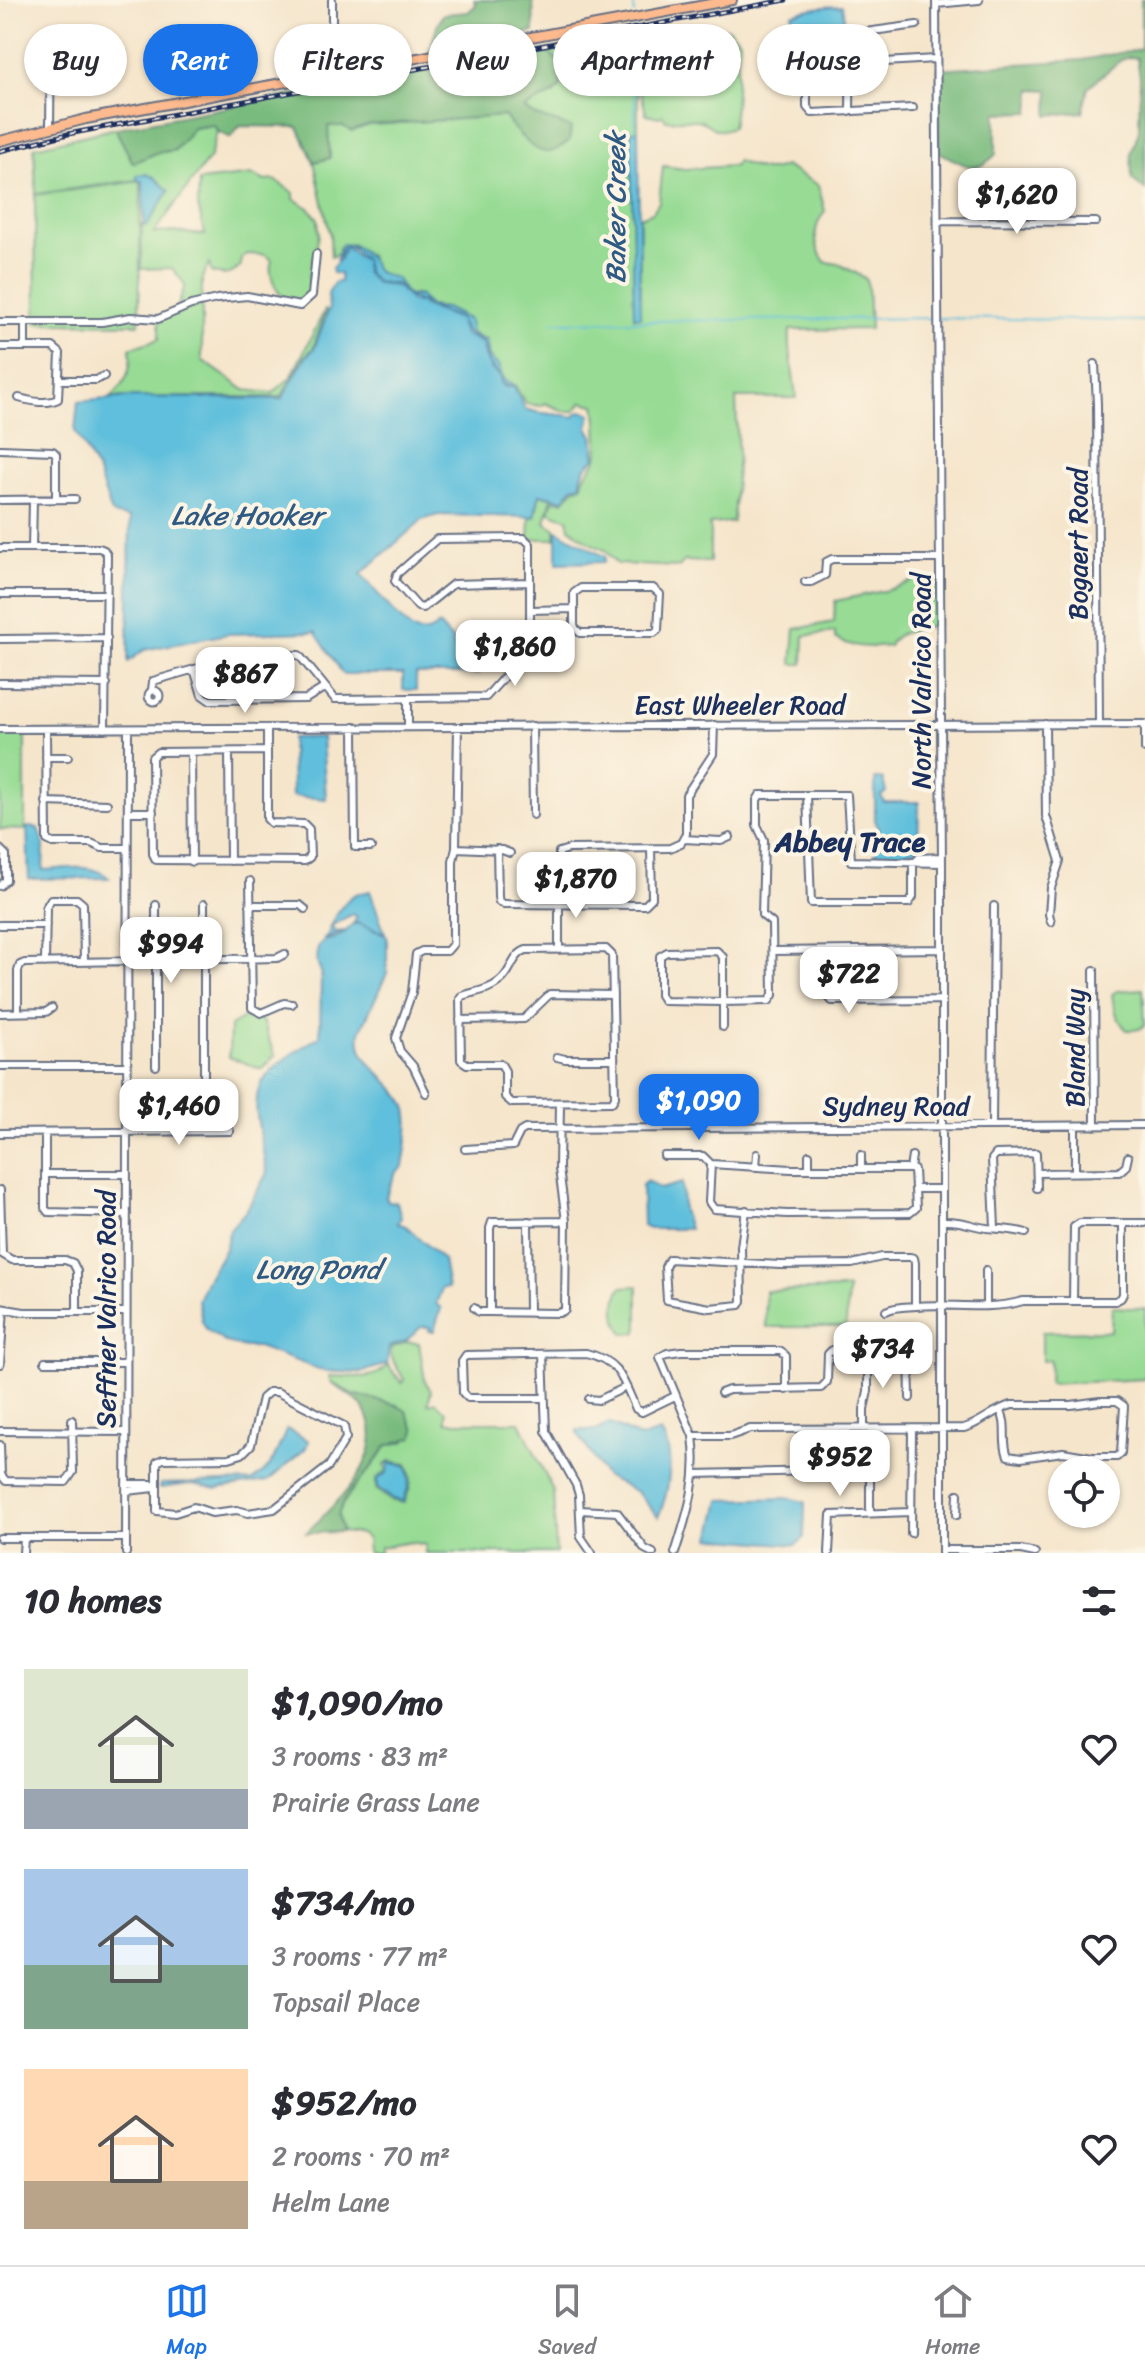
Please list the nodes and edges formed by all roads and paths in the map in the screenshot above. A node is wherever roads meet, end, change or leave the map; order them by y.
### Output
1 (332, 0) edge
2 (732, 0) edge
3 (979, 0) edge
4 (936, 2) edge
5 (332, 24) edge
6 (917, 25) dead end
7 (889, 28) edge
8 (935, 59) junction
9 (412, 60) edge
10 (889, 62) edge
11 (274, 85) edge
12 (50, 96) edge
13 (807, 96) edge
14 (850, 96) edge
15 (913, 108) dead end
16 (850, 112) junction
17 (50, 127) junction
18 (0, 141) edge
19 (939, 221) junction
20 (1096, 222) dead end
21 (316, 254) dead end
22 (25, 321) junction
23 (0, 322) edge
24 (0, 347) edge
25 (25, 347) junction
26 (1095, 364) dead end
27 (104, 376) dead end
28 (60, 380) junction
29 (19, 398) dead end
30 (0, 449) edge
31 (56, 499) junction
32 (75, 499) dead end
33 (0, 500) edge
34 (33, 500) junction
35 (0, 548) edge
36 (32, 548) junction
37 (940, 559) junction
38 (530, 582) junction
39 (805, 582) dead end
40 (0, 594) edge
41 (107, 594) junction
42 (574, 609) junction
43 (530, 610) junction
44 (477, 631) dead end
45 (107, 638) junction
46 (0, 639) edge
47 (194, 669) junction
48 (509, 672) junction
49 (0, 683) edge
50 (107, 684) junction
51 (324, 688) junction
52 (152, 690) dead end
53 (408, 698) junction
54 (941, 724) junction
55 (1045, 724) junction
56 (1099, 724) junction
57 (1145, 724) edge
58 (714, 725) junction
59 (408, 726) junction
60 (532, 726) junction
61 (354, 727) junction
62 (458, 727) junction
63 (0, 729) edge
64 (46, 729) junction
65 (105, 729) junction
66 (128, 729) junction
67 (267, 729) junction
68 (1145, 749) edge
69 (267, 751) junction
70 (191, 752) junction
71 (229, 752) junction
72 (46, 757) junction
73 (68, 757) dead end
74 (695, 781) junction
75 (702, 786) dead end
76 (807, 795) junction
77 (46, 802) junction
78 (107, 804) dead end
79 (128, 812) junction
80 (153, 812) junction
81 (533, 815) dead end
82 (730, 837) dead end
83 (684, 839) junction
84 (371, 847) dead end
85 (127, 848) junction
86 (456, 848) junction
87 (651, 848) junction
88 (0, 849) edge
89 (497, 849) junction
90 (510, 853) dead end
91 (942, 860) junction
92 (230, 861) junction
93 (192, 862) junction
94 (914, 862) junction
95 (250, 881) dead end
96 (0, 886) edge
97 (204, 904) dead end
98 (156, 905) dead end
99 (250, 905) junction
100 (558, 906) junction
101 (994, 906) dead end
102 (305, 909) dead end
103 (1051, 922) dead end
104 (0, 925) edge
105 (46, 925) junction
106 (941, 949) junction
107 (559, 950) junction
108 (773, 951) junction
109 (827, 951) junction
110 (285, 954) dead end
111 (127, 959) junction
112 (204, 959) junction
113 (251, 959) junction
114 (154, 960) junction
115 (84, 962) junction
116 (45, 963) junction
117 (1094, 970) dead end
118 (613, 995) junction
119 (941, 1000) junction
120 (723, 1002) junction
121 (292, 1004) dead end
122 (52, 1008) dead end
123 (18, 1012) junction
124 (0, 1013) edge
125 (460, 1020) junction
126 (723, 1027) dead end
127 (557, 1057) dead end
128 (614, 1059) junction
129 (0, 1066) edge
130 (126, 1066) junction
131 (156, 1066) dead end
132 (204, 1084) dead end
133 (426, 1093) dead end
134 (560, 1103) junction
135 (1145, 1125) edge
136 (941, 1126) junction
137 (992, 1126) junction
138 (1075, 1126) junction
139 (1095, 1126) junction
140 (559, 1129) junction
141 (230, 1131) dead end
142 (0, 1133) edge
143 (45, 1133) junction
144 (127, 1133) junction
145 (465, 1149) dead end
146 (757, 1154) dead end
147 (809, 1155) dead end
148 (861, 1155) dead end
149 (664, 1156) dead end
150 (912, 1156) dead end
151 (1128, 1157) dead end
152 (711, 1164) junction
153 (756, 1167) junction
154 (809, 1169) junction
155 (861, 1169) junction
156 (910, 1169) junction
157 (1037, 1173) junction
158 (1075, 1173) junction
159 (45, 1174) junction
160 (127, 1174) junction
161 (1037, 1188) dead end
162 (0, 1190) edge
163 (916, 1191) junction
164 (942, 1191) junction
165 (746, 1210) junction
166 (127, 1214) junction
167 (528, 1221) junction
168 (566, 1221) junction
169 (943, 1221) junction
170 (1123, 1223) junction
171 (1145, 1223) edge
172 (995, 1228) junction
173 (1026, 1233) dead end
174 (741, 1263) junction
175 (986, 1270) dead end
176 (1073, 1301) junction
177 (942, 1305) junction
178 (915, 1306) junction
179 (986, 1306) junction
180 (2, 1308) edge
181 (474, 1308) dead end
182 (886, 1311) dead end
183 (77, 1312) junction
184 (126, 1312) junction
185 (490, 1312) junction
186 (529, 1312) junction
187 (868, 1350) junction
188 (543, 1354) junction
189 (45, 1362) dead end
190 (126, 1362) junction
191 (0, 1364) edge
192 (626, 1387) junction
193 (786, 1390) junction
194 (721, 1393) dead end
195 (675, 1396) junction
196 (544, 1398) junction
197 (910, 1398) dead end
198 (589, 1399) dead end
199 (1000, 1410) junction
200 (72, 1420) dead end
201 (943, 1428) junction
202 (864, 1429) junction
203 (912, 1429) junction
204 (0, 1431) edge
205 (72, 1432) junction
206 (126, 1432) junction
207 (693, 1436) junction
208 (0, 1445) edge
209 (866, 1459) dead end
210 (821, 1471) dead end
211 (694, 1474) junction
212 (155, 1486) junction
213 (126, 1487) junction
214 (958, 1494) dead end
215 (580, 1510) junction
216 (911, 1512) junction
217 (870, 1513) junction
218 (957, 1515) dead end
219 (911, 1533) dead end
220 (0, 1538) edge
221 (24, 1538) junction
222 (126, 1538) junction
223 (942, 1551) edge
224 (987, 1551) edge
225 (23, 1553) edge
226 (126, 1553) edge
227 (592, 1553) edge
228 (653, 1553) edge
229 (675, 1553) edge
230 (829, 1553) edge
231 (1035, 1553) edge

1 - 5 street
2 - 9 main road
3 - 4 street
4 - 8 street, North Valrico Road
6 - 7 street
8 - 10 street
8 - 19 street, North Valrico Road
11 - 17 main road
12 - 17 street
13 - 16 street
14 - 16 street
15 - 16 street
17 - 18 main road
19 - 20 street
19 - 37 street, North Valrico Road
21 - 22 street
22 - 23 street
22 - 25 street
24 - 25 street
25 - 28 street
26 - 56 street, Bogaert Road
27 - 28 street
28 - 29 street
30 - 31 street
31 - 32 street
31 - 34 street
33 - 34 street
34 - 36 street
35 - 36 street
36 - 41 street
37 - 39 street
37 - 54 street, North Valrico Road
38 - 38 street
38 - 43 street
40 - 41 street
41 - 45 street
42 - 42 street
42 - 43 street
43 - 48 street
44 - 48 street
45 - 46 street
45 - 50 street
47 - 51 street
47 - 51 street
47 - 52 street
48 - 53 street
49 - 50 street
50 - 65 street
51 - 53 street
53 - 59 street
54 - 55 street, East Wheeler Road
54 - 58 street, East Wheeler Road
54 - 91 street, North Valrico Road
55 - 56 street, East Wheeler Road
55 - 103 street
56 - 57 street, East Wheeler Road
57 - 68 street
58 - 60 street, East Wheeler Road
58 - 74 street
59 - 61 street, East Wheeler Road
59 - 62 street, East Wheeler Road
60 - 62 street, East Wheeler Road
60 - 81 street
61 - 67 street, East Wheeler Road
61 - 84 street
62 - 86 street
63 - 64 street, East Wheeler Road
64 - 65 street, East Wheeler Road
64 - 72 street
65 - 66 street, East Wheeler Road
66 - 67 street, East Wheeler Road
66 - 79 street, Seffner Valrico Road
67 - 69 street
69 - 71 street
69 - 92 street
70 - 71 street
70 - 80 street
70 - 93 street
71 - 92 street
72 - 73 street
72 - 77 street
74 - 75 street
74 - 83 street
76 - 94 street
76 - 94 street
76 - 108 street
77 - 78 street
77 - 85 street
79 - 80 street
79 - 85 street, Seffner Valrico Road
80 - 93 street
82 - 83 street
83 - 87 street
85 - 111 street, Seffner Valrico Road
86 - 89 street
86 - 133 street
87 - 100 street
87 - 100 street
88 - 96 street
89 - 90 street
89 - 100 street
91 - 94 street
91 - 106 street, North Valrico Road
92 - 93 street
95 - 99 street
97 - 112 street
98 - 114 street
99 - 102 street
99 - 113 street
100 - 107 street
101 - 137 street
104 - 105 street
105 - 115 street
105 - 116 street
106 - 109 street
106 - 119 street, North Valrico Road
107 - 118 street
107 - 125 street
108 - 109 street
108 - 120 street
109 - 119 street
110 - 113 street
111 - 114 street
111 - 115 street
111 - 130 street, Seffner Valrico Road
112 - 113 street
112 - 114 street
112 - 132 street
113 - 121 street
114 - 131 street
115 - 116 street
116 - 123 street
117 - 139 street, Bland Way
118 - 125 street
118 - 128 street
119 - 136 street, North Valrico Road
120 - 120 street
120 - 126 street
122 - 123 street
123 - 124 street
125 - 134 street
127 - 128 street
128 - 134 street
129 - 130 street
130 - 144 street, Seffner Valrico Road
134 - 140 street
135 - 139 street, Sydney Road
136 - 137 street, Sydney Road
136 - 140 street, Sydney Road
136 - 164 street, North Valrico Road
137 - 138 street, Sydney Road
138 - 139 street, Sydney Road
138 - 158 street
140 - 145 street, Sydney Road
140 - 168 street
141 - 144 street
142 - 143 street
143 - 144 street
143 - 159 street
144 - 160 street, Seffner Valrico Road
146 - 153 street
147 - 154 street
148 - 155 street
149 - 152 street
150 - 156 street
151 - 158 street
152 - 153 street
152 - 165 street
153 - 154 street
154 - 155 street
155 - 156 street
156 - 163 street
157 - 158 street
157 - 161 street
157 - 172 street
159 - 160 street
159 - 166 street
160 - 166 street, Seffner Valrico Road
162 - 183 street
163 - 164 street
163 - 165 street
164 - 169 street, North Valrico Road
165 - 174 street
166 - 184 street, Seffner Valrico Road
167 - 168 street
167 - 185 street
167 - 186 street
168 - 186 street
169 - 172 street
169 - 177 street, North Valrico Road
170 - 171 street
170 - 176 street
170 - 176 street
172 - 173 street
174 - 174 street
174 - 178 street
175 - 179 street
176 - 179 street
177 - 178 street
177 - 179 street
177 - 201 street, North Valrico Road
178 - 182 street
180 - 183 street
180 - 191 street
181 - 185 street
183 - 184 street
184 - 190 street, Seffner Valrico Road
185 - 186 street
187 - 193 street
187 - 197 street
187 - 202 street
188 - 192 street
188 - 196 street
188 - 196 street
189 - 190 street
190 - 206 street, Seffner Valrico Road
192 - 195 street
192 - 198 street
193 - 194 street
193 - 195 street
195 - 207 street
196 - 215 street
199 - 199 street
199 - 201 street
200 - 205 street
201 - 203 street
201 - 223 street, North Valrico Road
202 - 203 street
202 - 207 street
203 - 216 street
204 - 205 street
205 - 206 street
205 - 208 street
206 - 213 street, Seffner Valrico Road
207 - 211 street
209 - 217 street
210 - 211 street
211 - 229 street
212 - 212 street
212 - 213 street
213 - 222 street, Seffner Valrico Road
214 - 218 street
215 - 227 street
215 - 228 street
216 - 217 street
216 - 219 street
217 - 230 street
220 - 221 street
221 - 222 street
221 - 225 street
222 - 226 street, Seffner Valrico Road
223 - 224 street
224 - 231 street

